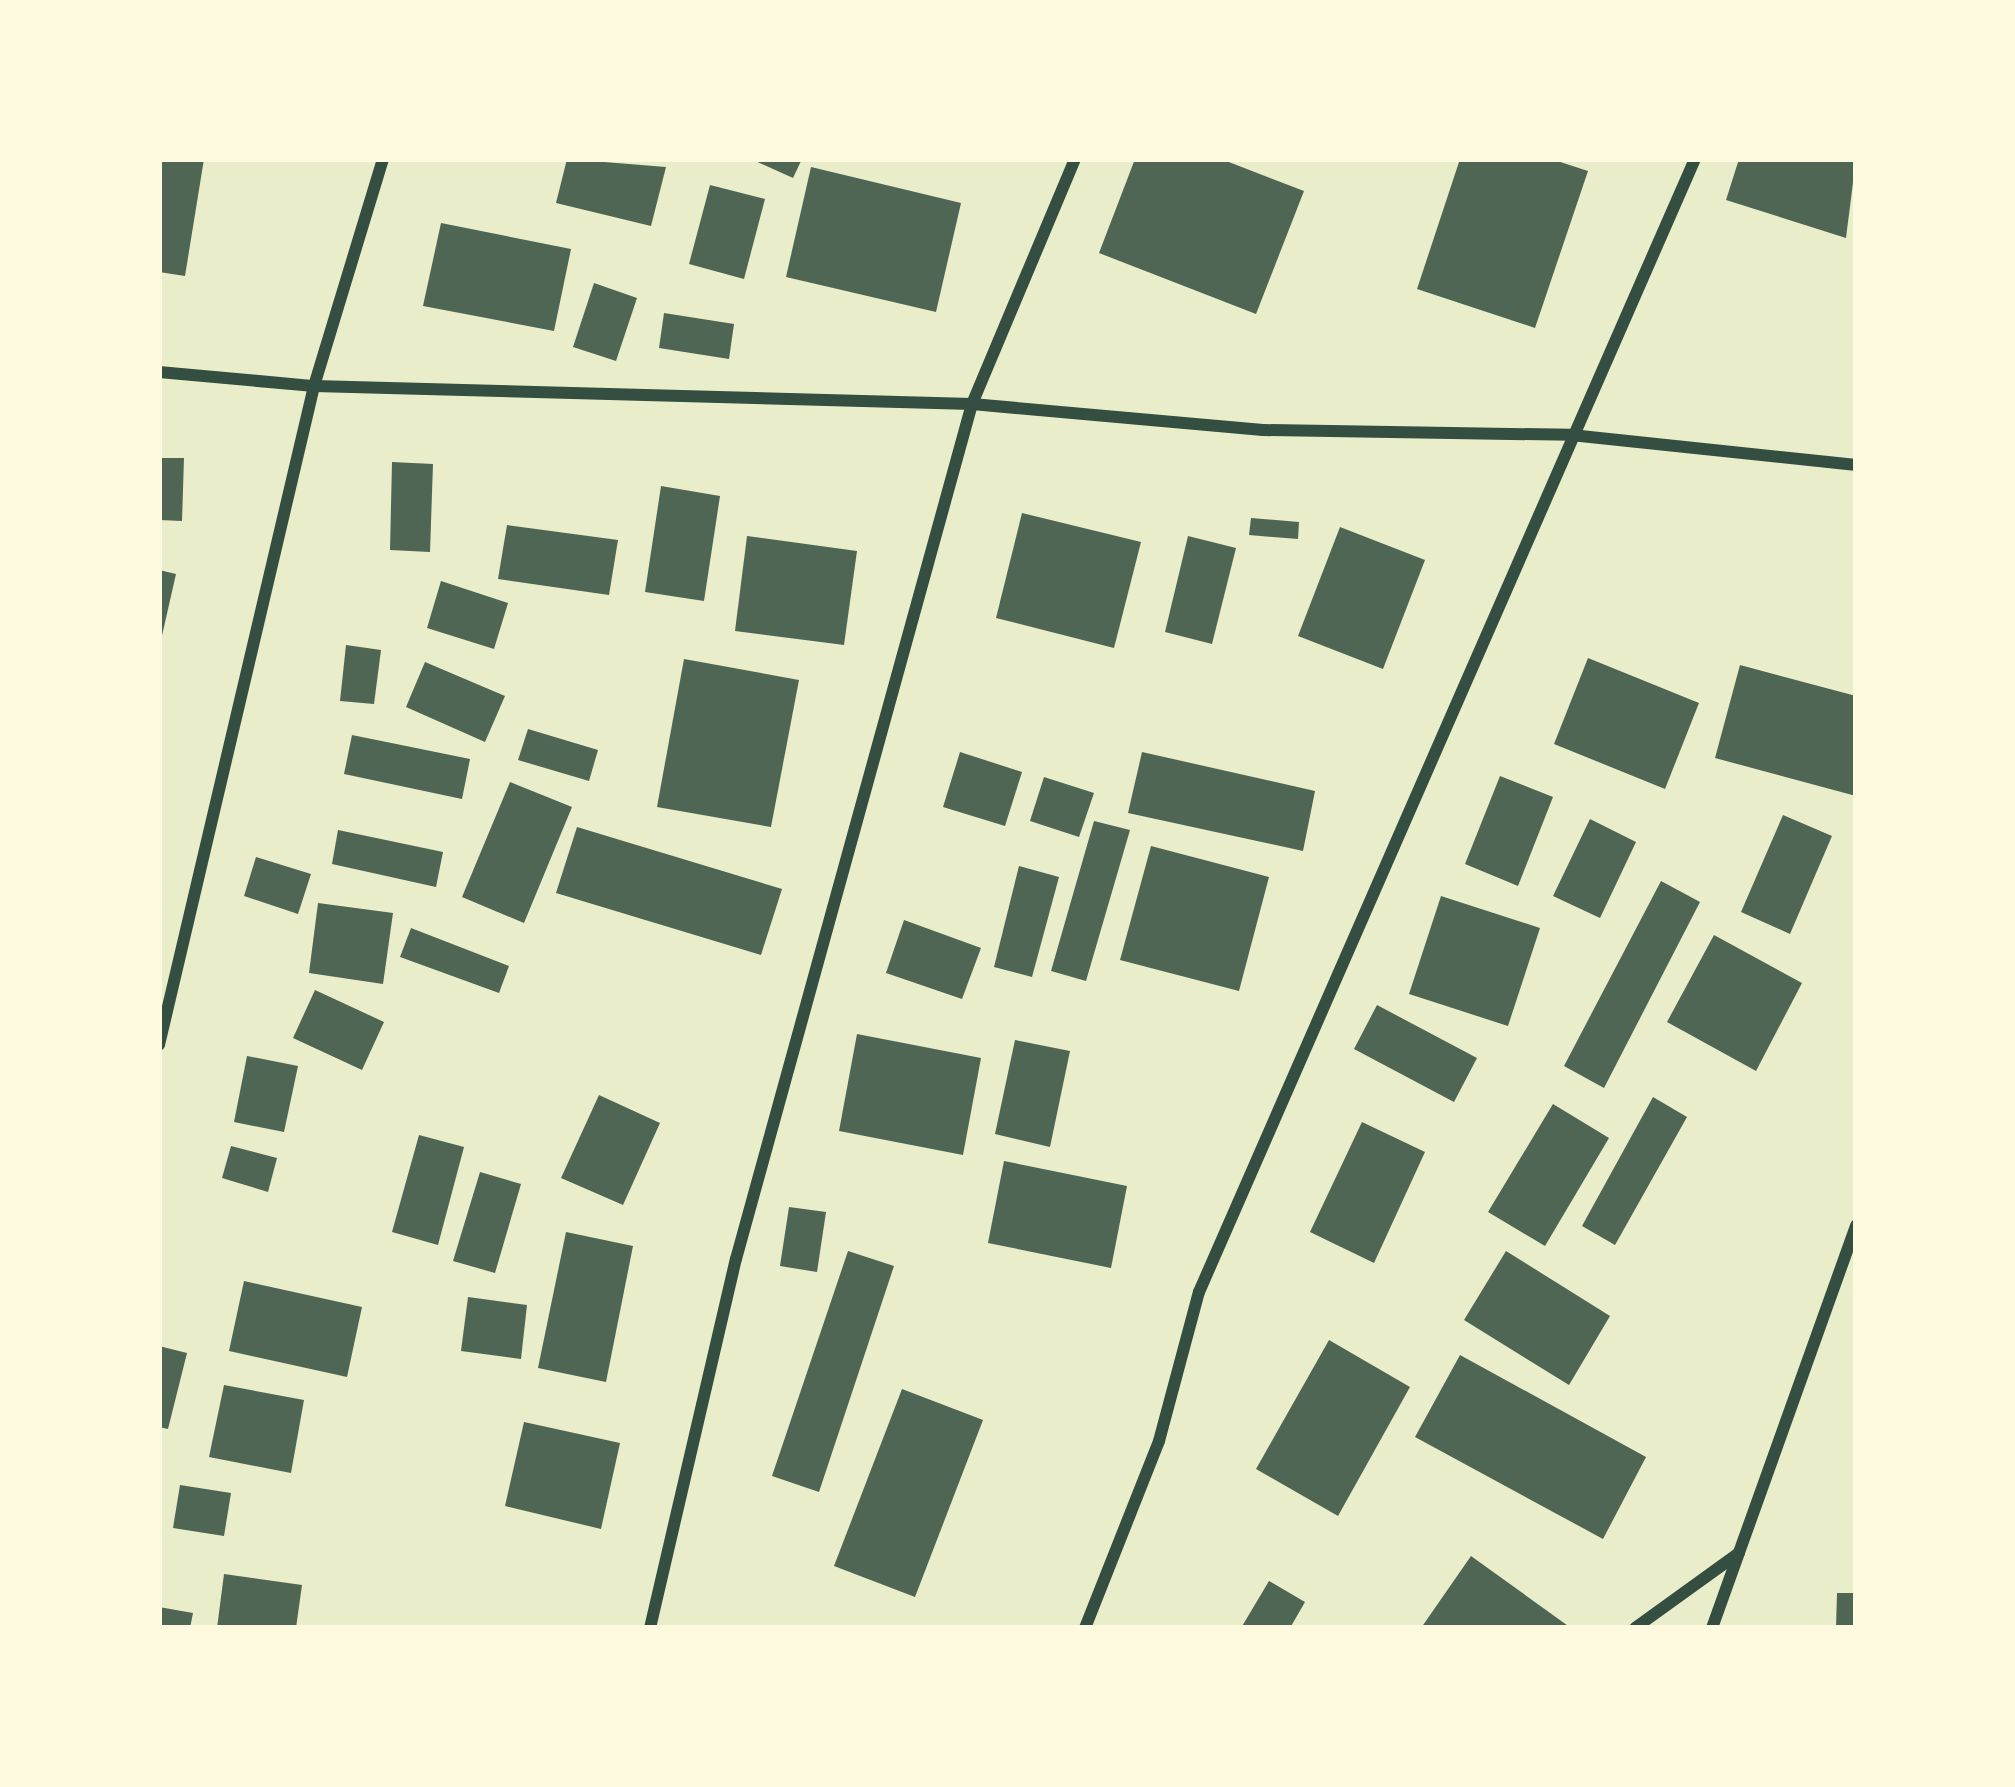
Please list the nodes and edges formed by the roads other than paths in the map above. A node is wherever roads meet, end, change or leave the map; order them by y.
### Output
1 (383, 159) edge
2 (1075, 159) edge
3 (1695, 159) edge
4 (159, 372) edge
5 (314, 386) junction
6 (972, 404) junction
7 (1571, 435) junction
8 (1856, 465) edge
9 (159, 1045) edge
10 (1856, 1226) edge
11 (1740, 1553) junction
12 (650, 1628) edge
13 (1085, 1628) edge
14 (1635, 1628) edge
15 (1712, 1628) edge

1 - 5 street
2 - 6 street
3 - 7 street
4 - 5 street
5 - 6 street
5 - 9 street
6 - 7 street
6 - 12 street
7 - 8 street
7 - 13 street
10 - 11 street
11 - 14 street
11 - 15 street

